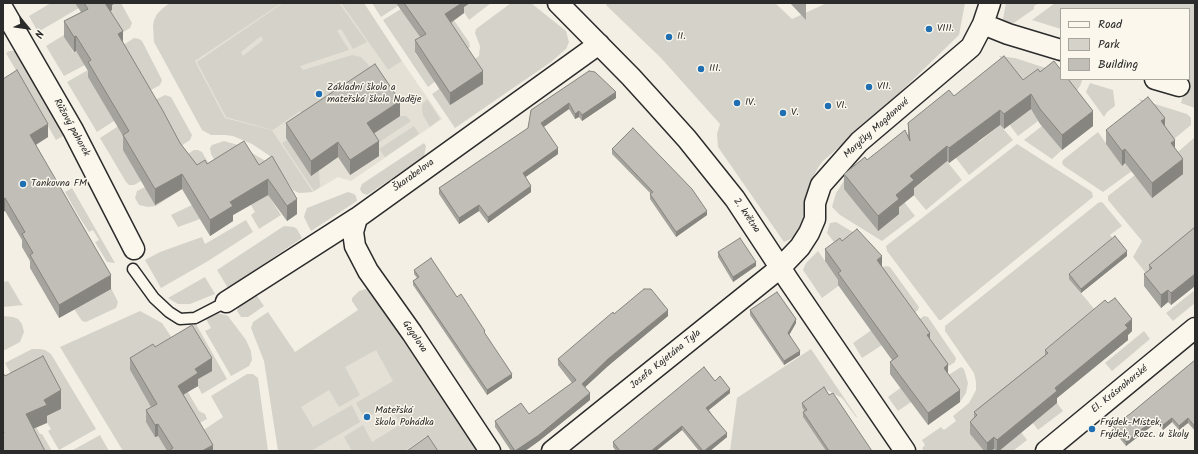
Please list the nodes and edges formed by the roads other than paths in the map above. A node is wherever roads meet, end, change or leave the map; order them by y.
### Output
1 (558, 3) edge
2 (990, 3) edge
3 (3, 9) edge
4 (983, 24) junction
5 (599, 44) junction
6 (1060, 50) edge
7 (1158, 80) edge
8 (1179, 86) dead end
9 (357, 218) junction
10 (134, 259) joint
11 (780, 268) junction
12 (226, 302) joint
13 (1195, 328) edge
14 (490, 451) edge
15 (552, 451) edge
16 (905, 451) edge
17 (1046, 451) edge

1 - 5 street, 2. května
2 - 4 street, Maryčky Magdonové
3 - 10 street, Růžový pahorek
4 - 6 street
4 - 11 street, Maryčky Magdonové
5 - 9 street, Škarabelova
5 - 11 street, 2. května
7 - 8 street
9 - 12 street, Škarabelova
9 - 14 street, Gogolova
10 - 12 lane
11 - 15 street, Josefa Kajetána Tyla
11 - 16 street, 2. května
13 - 17 street, El. Krásnohorské

